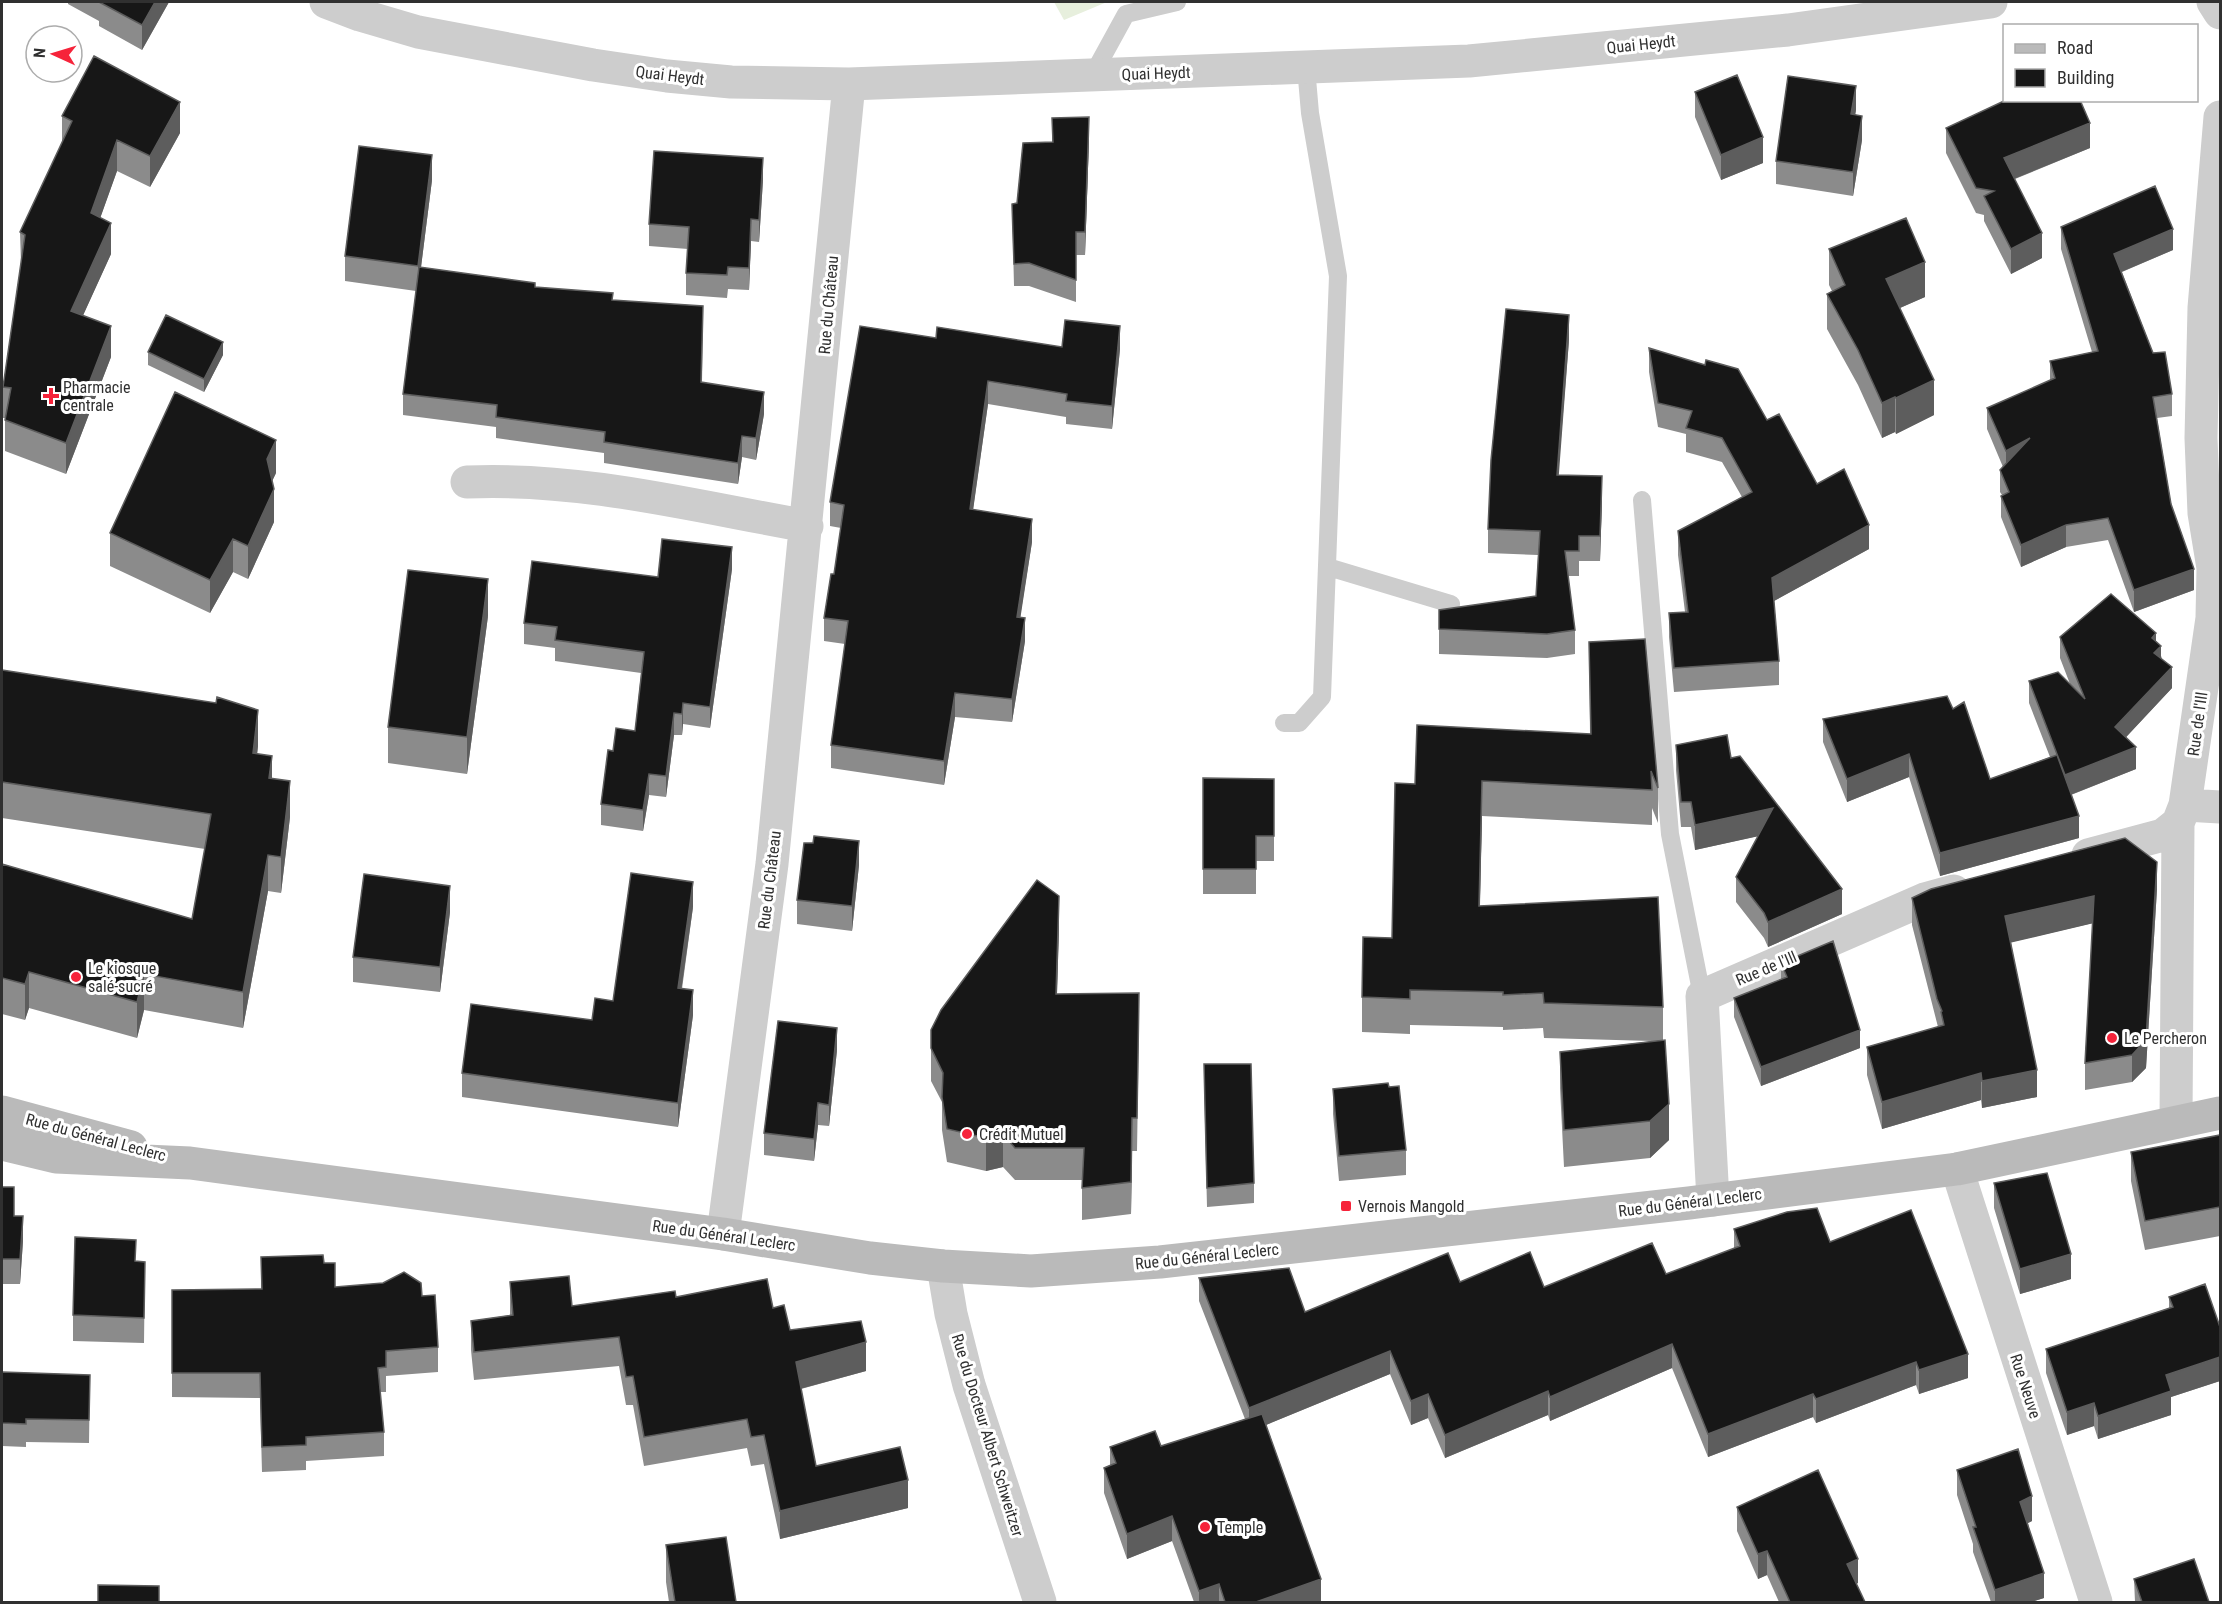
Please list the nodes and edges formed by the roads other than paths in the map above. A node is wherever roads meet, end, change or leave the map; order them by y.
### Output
1 (326, 2) edge
2 (1176, 2) edge
3 (1991, 2) edge
4 (2213, 2) edge
5 (2220, 13) edge
6 (1306, 67) junction
7 (1092, 76) junction
8 (849, 84) junction
9 (2220, 117) edge
10 (467, 482) dead end
11 (1642, 500) dead end
12 (807, 525) junction
13 (1328, 567) junction
14 (1451, 604) dead end
15 (1284, 723) dead end
16 (2220, 807) edge
17 (2182, 814) junction
18 (2061, 862) edge
19 (1982, 884) edge
20 (1702, 996) junction
21 (2, 1112) edge
22 (2220, 1113) edge
23 (2176, 1122) junction
24 (2, 1144) edge
25 (190, 1163) junction
26 (1957, 1169) junction
27 (1713, 1200) junction
28 (723, 1234) junction
29 (943, 1266) junction
30 (1040, 1602) edge
31 (2096, 1602) edge

1 - 8 street, Quai Heydt
2 - 7 lane
3 - 6 street, Quai Heydt
4 - 5 street
6 - 7 street, Quai Heydt
6 - 13 lane
7 - 8 street, Quai Heydt
8 - 12 street, Rue du Château
9 - 17 street, Rue de l'Ill
10 - 12 street
11 - 20 lane
12 - 28 street, Rue du Château
13 - 14 lane
13 - 15 lane
16 - 17 street
17 - 18 street
17 - 23 street, Rue de l'Ill
19 - 20 street, Rue de l'Ill
20 - 27 street
21 - 25 main road, Rue du Général Leclerc
22 - 23 main road, Rue du Général Leclerc
23 - 26 main road, Rue du Général Leclerc
24 - 25 main road, Rue du Général Leclerc
25 - 28 main road, Rue du Général Leclerc
26 - 27 main road, Rue du Général Leclerc
26 - 31 street, Rue Neuve
27 - 29 main road, Rue du Général Leclerc
28 - 29 main road, Rue du Général Leclerc
29 - 30 street, Rue du Docteur Albert Schweitzer

